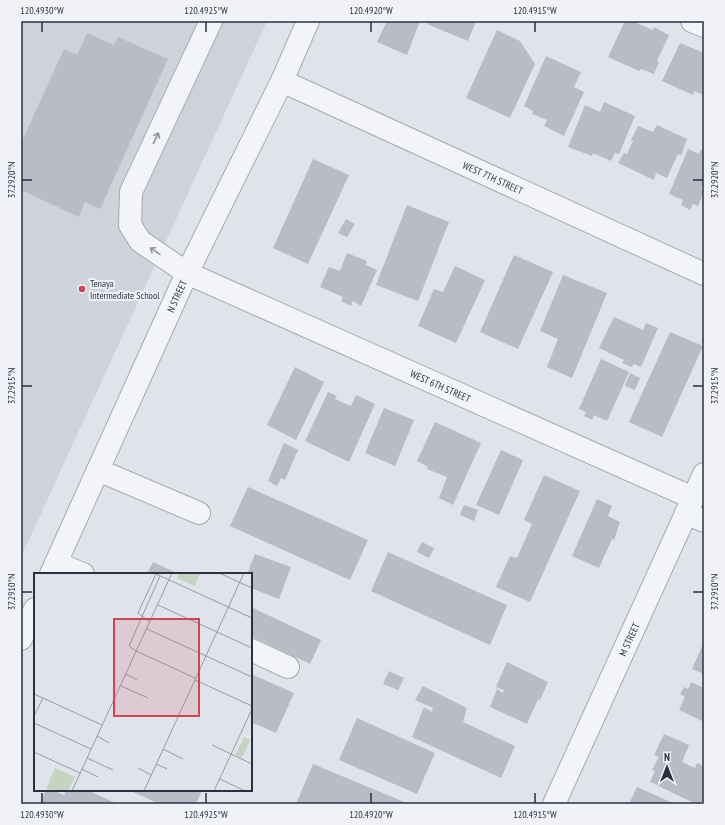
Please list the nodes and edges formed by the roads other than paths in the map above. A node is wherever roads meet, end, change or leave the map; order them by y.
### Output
1 (211, 21) edge
2 (308, 21) edge
3 (692, 21) edge
4 (704, 26) edge
5 (282, 81) junction
6 (187, 273) junction
7 (704, 274) edge
8 (98, 470) junction
9 (704, 474) edge
10 (695, 511) edge
11 (199, 513) dead end
12 (53, 569) edge
13 (77, 573) edge
14 (34, 611) edge
15 (21, 639) edge
16 (252, 650) edge
17 (288, 667) dead end
18 (554, 804) edge

6 -> 1 street, WEST 6TH STREET
2 - 5 street, N STREET
3 - 4 street
5 - 6 street, N STREET
5 - 7 street, WEST 7TH STREET
6 - 8 street, N STREET
6 - 10 street, WEST 6TH STREET
8 - 11 street
8 - 12 street, N STREET
9 - 10 street, M STREET
10 - 18 street, M STREET
12 - 13 street
14 - 15 street
16 - 17 street

